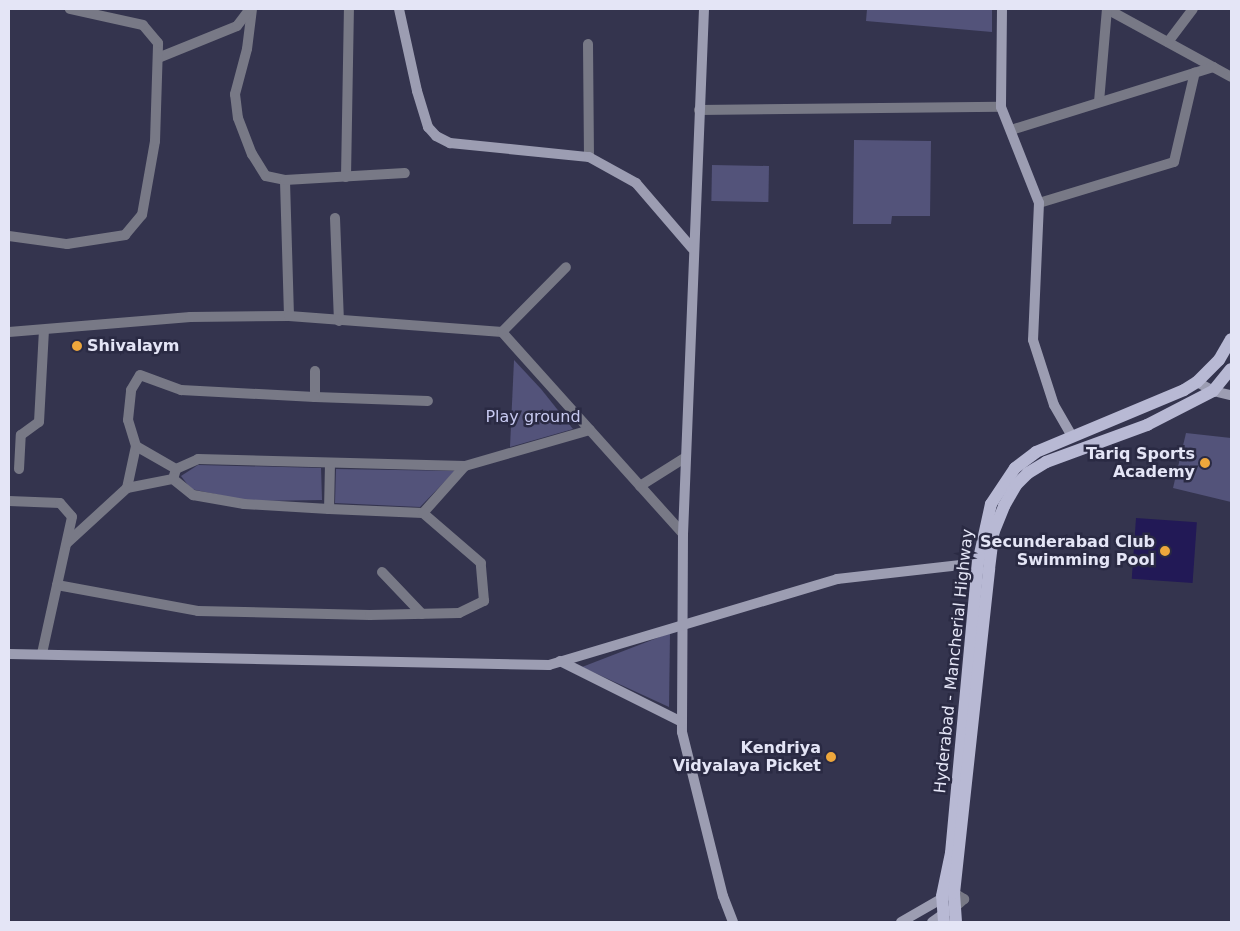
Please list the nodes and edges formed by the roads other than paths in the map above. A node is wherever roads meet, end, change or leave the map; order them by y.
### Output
1 (70, 9) edge
2 (251, 9) edge
3 (349, 9) edge
4 (399, 9) edge
5 (704, 9) edge
6 (1002, 9) edge
7 (1107, 9) edge
8 (1193, 9) edge
9 (1168, 42) junction
10 (588, 44) dead end
11 (158, 58) junction
12 (1213, 67) junction
13 (1195, 72) junction
14 (1231, 76) edge
15 (1099, 102) junction
16 (1001, 107) junction
17 (699, 110) junction
18 (1011, 130) junction
19 (589, 157) junction
20 (405, 173) dead end
21 (346, 178) junction
22 (285, 180) junction
23 (1039, 203) junction
24 (335, 218) dead end
25 (9, 236) edge
26 (692, 248) junction
27 (566, 267) dead end
28 (289, 316) junction
29 (339, 321) junction
30 (44, 331) junction
31 (9, 332) edge
32 (502, 332) junction
33 (1231, 339) edge
34 (1231, 369) edge
35 (315, 371) dead end
36 (1197, 382) junction
37 (1214, 391) junction
38 (1231, 395) edge
39 (314, 397) junction
40 (428, 401) dead end
41 (590, 430) junction
42 (1071, 435) junction
43 (136, 446) junction
44 (686, 457) junction
45 (330, 463) junction
46 (465, 466) junction
47 (18, 469) dead end
48 (175, 474) junction
49 (640, 486) junction
50 (127, 488) junction
51 (9, 501) edge
52 (329, 509) junction
53 (423, 513) junction
54 (684, 534) junction
55 (67, 543) junction
56 (978, 563) junction
57 (382, 572) dead end
58 (57, 585) junction
59 (422, 614) junction
60 (683, 627) junction
61 (42, 653) junction
62 (9, 654) edge
63 (560, 661) junction
64 (682, 722) junction
65 (948, 895) junction
66 (955, 907) junction
67 (944, 918) edge
68 (732, 922) edge
69 (901, 922) edge
70 (932, 922) edge
71 (956, 922) edge

1 - 11 street
2 - 11 street
2 - 22 street
3 - 21 street
4 - 19 street
5 - 17 street
6 - 16 street
7 - 9 street
7 - 15 street
8 - 9 street
9 - 12 street
10 - 19 street
11 - 25 street
12 - 13 street
12 - 14 street
13 - 15 street
13 - 23 street
15 - 18 street
16 - 17 street
16 - 18 street
17 - 26 street
18 - 23 street
19 - 26 street
20 - 21 street
21 - 22 street
22 - 28 street
23 - 42 street
24 - 29 street
26 - 44 street
27 - 32 street
28 - 29 street
28 - 30 street
29 - 32 street
30 - 31 street
30 - 47 street
32 - 41 street
33 - 36 main road, Hyderabad - Mancherial Highway
34 - 37 main road, Hyderabad - Mancherial Highway
35 - 39 street
36 - 37 street
36 - 42 main road, Hyderabad - Mancherial Highway
37 - 38 street
37 - 65 main road, Hyderabad - Mancherial Highway
39 - 40 street
39 - 43 street
41 - 46 street
41 - 49 street
42 - 56 main road, Hyderabad - Mancherial Highway
43 - 48 street
43 - 50 street
44 - 49 street
44 - 54 street
45 - 46 street
45 - 48 street
45 - 52 street
46 - 53 street
48 - 50 street
48 - 52 street
49 - 54 street
50 - 55 street
51 - 55 street
52 - 53 street
53 - 59 street
54 - 60 street
55 - 58 street
56 - 60 street
56 - 65 main road, Hyderabad - Mancherial Highway
57 - 59 street
58 - 59 street
58 - 61 street
60 - 63 street
60 - 64 street
61 - 62 street
61 - 63 street
63 - 64 street
64 - 68 street
65 - 66 main road, Hyderabad - Mancherial Highway
65 - 67 main road, Hyderabad - Mancherial Highway
65 - 69 street
66 - 67 street
66 - 71 main road, Hyderabad - Mancherial Highway
67 - 70 street

